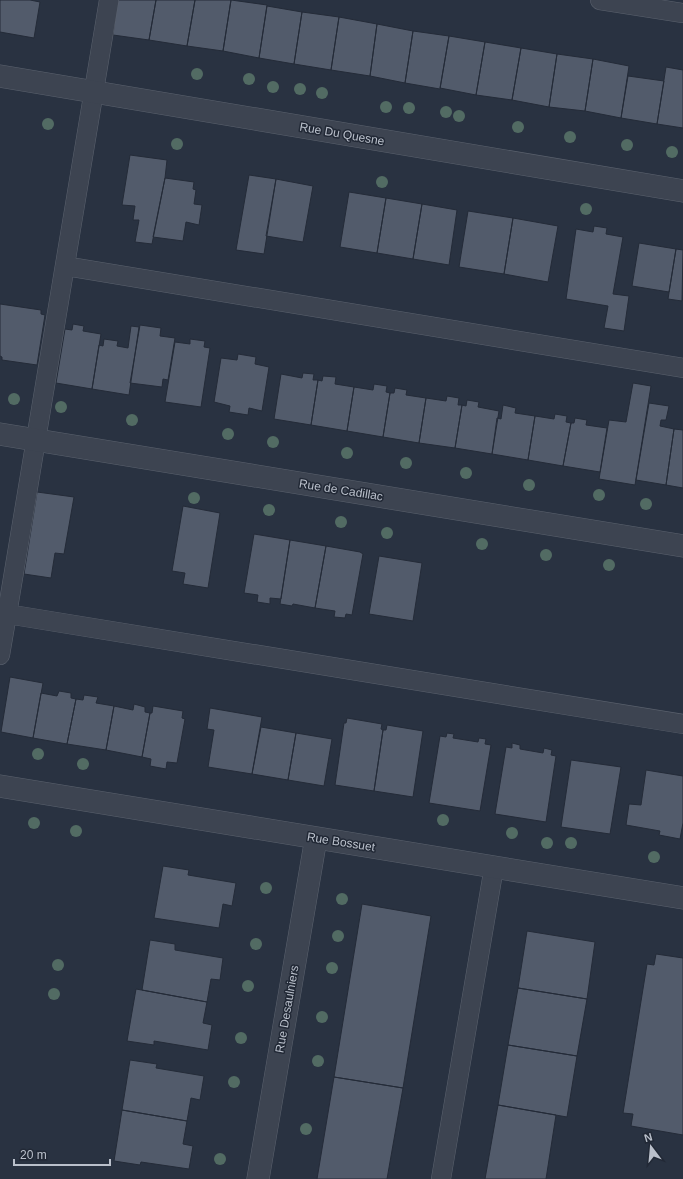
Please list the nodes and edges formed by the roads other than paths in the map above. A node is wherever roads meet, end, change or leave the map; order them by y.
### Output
1 (109, 0) edge
2 (600, 0) edge
3 (683, 13) edge
4 (0, 76) edge
5 (93, 92) junction
6 (683, 191) edge
7 (65, 266) junction
8 (683, 368) edge
9 (0, 434) edge
10 (36, 441) junction
11 (683, 546) edge
12 (7, 614) junction
13 (0, 655) edge
14 (683, 724) edge
15 (0, 786) edge
16 (316, 838) junction
17 (494, 867) junction
18 (683, 898) edge
19 (258, 1179) edge
20 (441, 1179) edge

1 - 5 lane
2 - 3 lane
4 - 5 street, Rue Du Quesne
5 - 6 street, Rue Du Quesne
5 - 7 lane
7 - 8 lane
7 - 10 lane
9 - 10 street, Rue de Cadillac
10 - 11 street, Rue de Cadillac
10 - 12 lane
12 - 13 lane
12 - 14 lane
15 - 16 street, Rue Bossuet
16 - 17 street, Rue Bossuet
16 - 19 street, Rue Desaulniers
17 - 18 street, Rue Bossuet
17 - 20 lane

